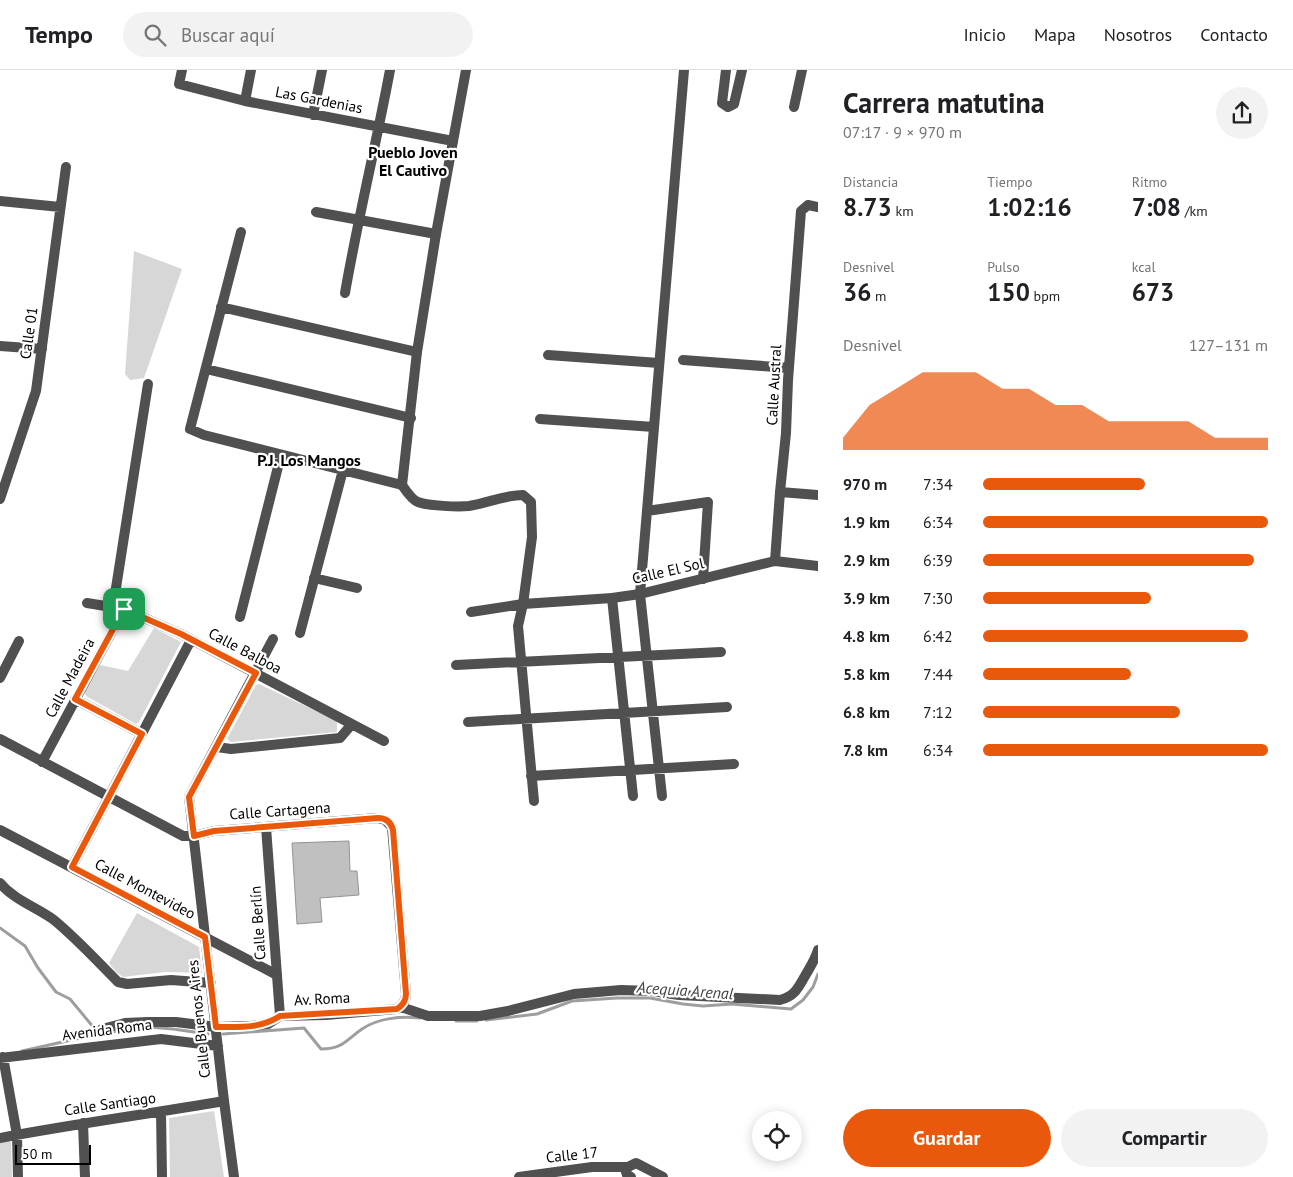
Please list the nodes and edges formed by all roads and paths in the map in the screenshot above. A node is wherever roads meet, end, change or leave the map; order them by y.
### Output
1 (182, 70) edge
2 (251, 70) edge
3 (322, 70) edge
4 (390, 70) edge
5 (466, 70) edge
6 (684, 70) edge
7 (726, 70) edge
8 (742, 70) edge
9 (802, 70) edge
10 (245, 101) junction
11 (794, 107) dead end
12 (313, 115) junction
13 (379, 127) junction
14 (453, 141) junction
15 (66, 167) dead end
16 (0, 201) edge
17 (60, 206) junction
18 (818, 208) edge
19 (316, 212) dead end
20 (358, 220) junction
21 (240, 232) dead end
22 (436, 234) junction
23 (345, 293) dead end
24 (222, 307) junction
25 (0, 346) edge
26 (42, 349) junction
27 (417, 352) junction
28 (548, 355) dead end
29 (683, 360) dead end
30 (659, 363) junction
31 (789, 368) junction
32 (206, 369) junction
33 (148, 384) dead end
34 (411, 418) junction
35 (540, 419) dead end
36 (654, 427) junction
37 (281, 455) junction
38 (343, 470) junction
39 (402, 485) junction
40 (780, 492) junction
41 (818, 495) edge
42 (0, 499) edge
43 (647, 512) junction
44 (775, 561) junction
45 (818, 566) edge
46 (314, 578) junction
47 (703, 579) junction
48 (357, 588) dead end
49 (640, 594) junction
50 (612, 598) junction
51 (87, 604) dead end
52 (523, 604) junction
53 (113, 607) junction
54 (124, 609) junction
55 (471, 612) dead end
56 (240, 617) dead end
57 (300, 633) dead end
58 (273, 639) dead end
59 (191, 640) junction
60 (19, 641) dead end
61 (720, 652) dead end
62 (647, 656) junction
63 (618, 657) junction
64 (521, 662) junction
65 (456, 665) dead end
66 (256, 673) junction
67 (0, 678) edge
68 (75, 699) junction
69 (726, 707) dead end
70 (653, 711) junction
71 (623, 712) junction
72 (526, 719) junction
73 (468, 722) dead end
74 (352, 724) junction
75 (142, 734) junction
76 (0, 739) edge
77 (384, 741) dead end
78 (217, 747) junction
79 (42, 762) junction
80 (734, 764) dead end
81 (659, 769) junction
82 (630, 771) junction
83 (532, 776) junction
84 (632, 796) dead end
85 (662, 796) dead end
86 (109, 797) junction
87 (534, 802) dead end
88 (266, 827) junction
89 (0, 830) edge
90 (194, 836) junction
91 (72, 867) junction
92 (0, 883) edge
93 (205, 937) junction
94 (818, 950) edge
95 (277, 975) junction
96 (211, 983) junction
97 (399, 1008) junction
98 (280, 1016) junction
99 (216, 1027) junction
100 (102, 1029) dead end
101 (218, 1046) junction
102 (1, 1058) edge
103 (224, 1101) junction
104 (161, 1112) junction
105 (83, 1122) junction
106 (17, 1135) junction
107 (0, 1138) edge
108 (630, 1172) edge
109 (18, 1177) edge
110 (85, 1177) edge
111 (162, 1177) edge
112 (234, 1177) edge
113 (519, 1177) edge
114 (664, 1177) edge

1 - 10 street, Las Gardenias
2 - 10 street
3 - 12 street
4 - 13 street
5 - 14 street
6 - 30 street
7 - 8 street
9 - 11 street
10 - 12 street, Las Gardenias
12 - 13 street, Las Gardenias
13 - 14 street, Las Gardenias
13 - 20 street
14 - 22 street
15 - 17 street, Calle 01
16 - 17 street
17 - 26 street, Calle 01
18 - 31 street, Calle Austral
19 - 20 street
20 - 22 street
20 - 23 street
21 - 24 street
22 - 27 street
24 - 27 street
24 - 32 street
25 - 26 street
26 - 42 street, Calle 01
27 - 34 street
28 - 30 street
29 - 31 street
30 - 36 street
31 - 40 street, Calle Austral
32 - 34 street
32 - 37 street
33 - 53 street
34 - 39 street
35 - 36 street
36 - 43 street
37 - 38 street
37 - 56 street
38 - 39 street
38 - 46 street
39 - 52 street
40 - 41 street
40 - 44 street, Calle Austral
43 - 47 street
43 - 49 street
44 - 45 street, Calle El Sol
44 - 47 street, Calle El Sol
46 - 48 street
46 - 57 street
47 - 49 street, Calle El Sol
49 - 50 street, Calle El Sol
49 - 62 street
50 - 52 street, Calle El Sol
50 - 63 street
51 - 53 street, Calle Balboa
52 - 55 street, Calle El Sol
52 - 64 street
53 - 54 street, Calle Balboa
54 - 59 street, Calle Balboa
54 - 68 street, Calle Madeira
58 - 66 street, Calle Buenos Aires
59 - 66 street, Calle Balboa
59 - 75 street
60 - 67 street
61 - 62 street
62 - 63 street
62 - 70 street
63 - 64 street
63 - 71 street
64 - 65 street
64 - 72 street
66 - 74 street, Calle Balboa
66 - 78 street, Calle Buenos Aires
68 - 75 street
68 - 79 street, Calle Madeira
69 - 70 street
70 - 71 street
70 - 81 street
71 - 72 street
71 - 82 street
72 - 73 street
72 - 83 street
74 - 77 street, Calle Balboa
74 - 78 street
75 - 86 street
76 - 79 street, Calle Cartagena
78 - 90 street, Calle Buenos Aires
79 - 86 street, Calle Cartagena
80 - 81 street
81 - 82 street
81 - 85 street
82 - 83 street
82 - 84 street
83 - 87 street
86 - 90 street, Calle Cartagena
86 - 91 street
88 - 90 street, Calle Cartagena
88 - 95 street, Calle Berlín
88 - 97 street, Calle Cartagena
89 - 91 street, Calle Montevideo
90 - 93 street, Calle Buenos Aires
91 - 93 street, Calle Montevideo
92 - 96 street
93 - 95 street, Calle Montevideo
93 - 96 street, Calle Buenos Aires
94 - 97 street
95 - 98 street, Calle Berlín
96 - 99 street, Calle Buenos Aires
97 - 98 street, Av. Roma
98 - 99 street, Av. Roma
99 - 100 street, Av. Roma
99 - 101 street, Calle Buenos Aires
101 - 102 street, Avenida Roma
101 - 103 street, Calle Buenos Aires
102 - 106 street
103 - 104 street, Calle Santiago
103 - 112 street, Calle Buenos Aires
104 - 105 street, Calle Santiago
104 - 111 street
105 - 106 street, Calle Santiago
105 - 110 street
106 - 107 street, Calle Santiago
106 - 109 street
108 - 113 street, Calle 17
108 - 114 street, Calle 17

